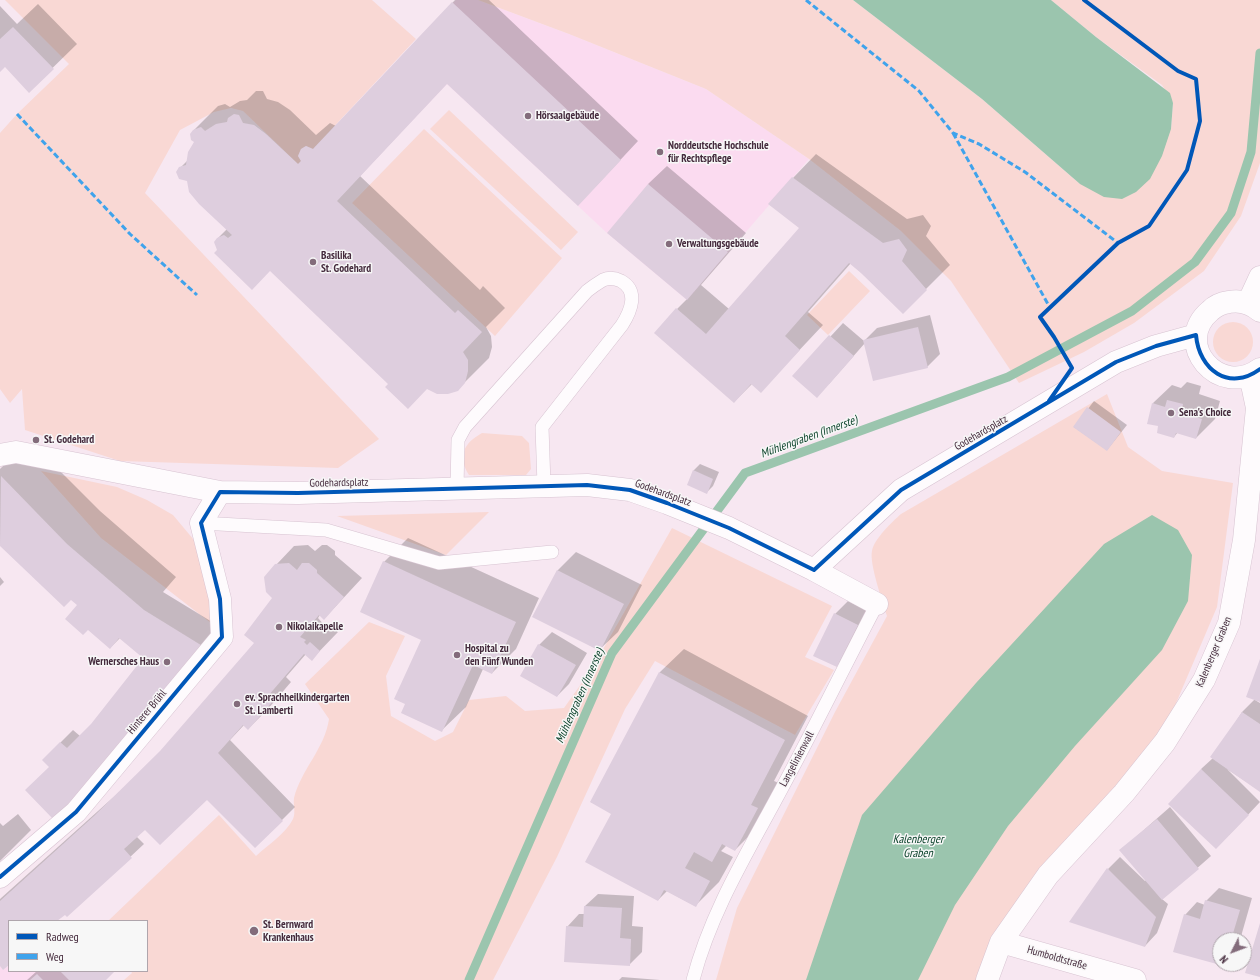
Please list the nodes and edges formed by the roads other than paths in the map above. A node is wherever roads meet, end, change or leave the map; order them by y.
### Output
1 (1260, 277) edge
2 (1254, 307) edge
3 (1196, 335) junction
4 (1255, 372) edge
5 (0, 456) edge
6 (544, 485) junction
7 (457, 489) junction
8 (220, 492) junction
9 (201, 523) junction
10 (552, 552) dead end
11 (814, 570) junction
12 (877, 604) joint
13 (0, 877) edge
14 (1001, 942) junction
15 (693, 980) edge
16 (987, 980) edge
17 (1135, 980) edge

1 - 2 street
2 - 3 street
3 - 4 street, Kalenberger Graben
3 - 11 street, Godehardsplatz
4 - 14 street, Kalenberger Graben
5 - 8 street, Godehardsplatz
6 - 7 street, Godehardsplatz
6 - 7 lane
6 - 11 street, Godehardsplatz
7 - 8 street, Godehardsplatz
8 - 9 street
9 - 10 lane
9 - 13 street, Hinterer Brühl
11 - 12 street, Langelinienwall
12 - 15 lane, Langelinienwall
14 - 16 street, Kalenberger Graben
14 - 17 street, Humboldtstraße

